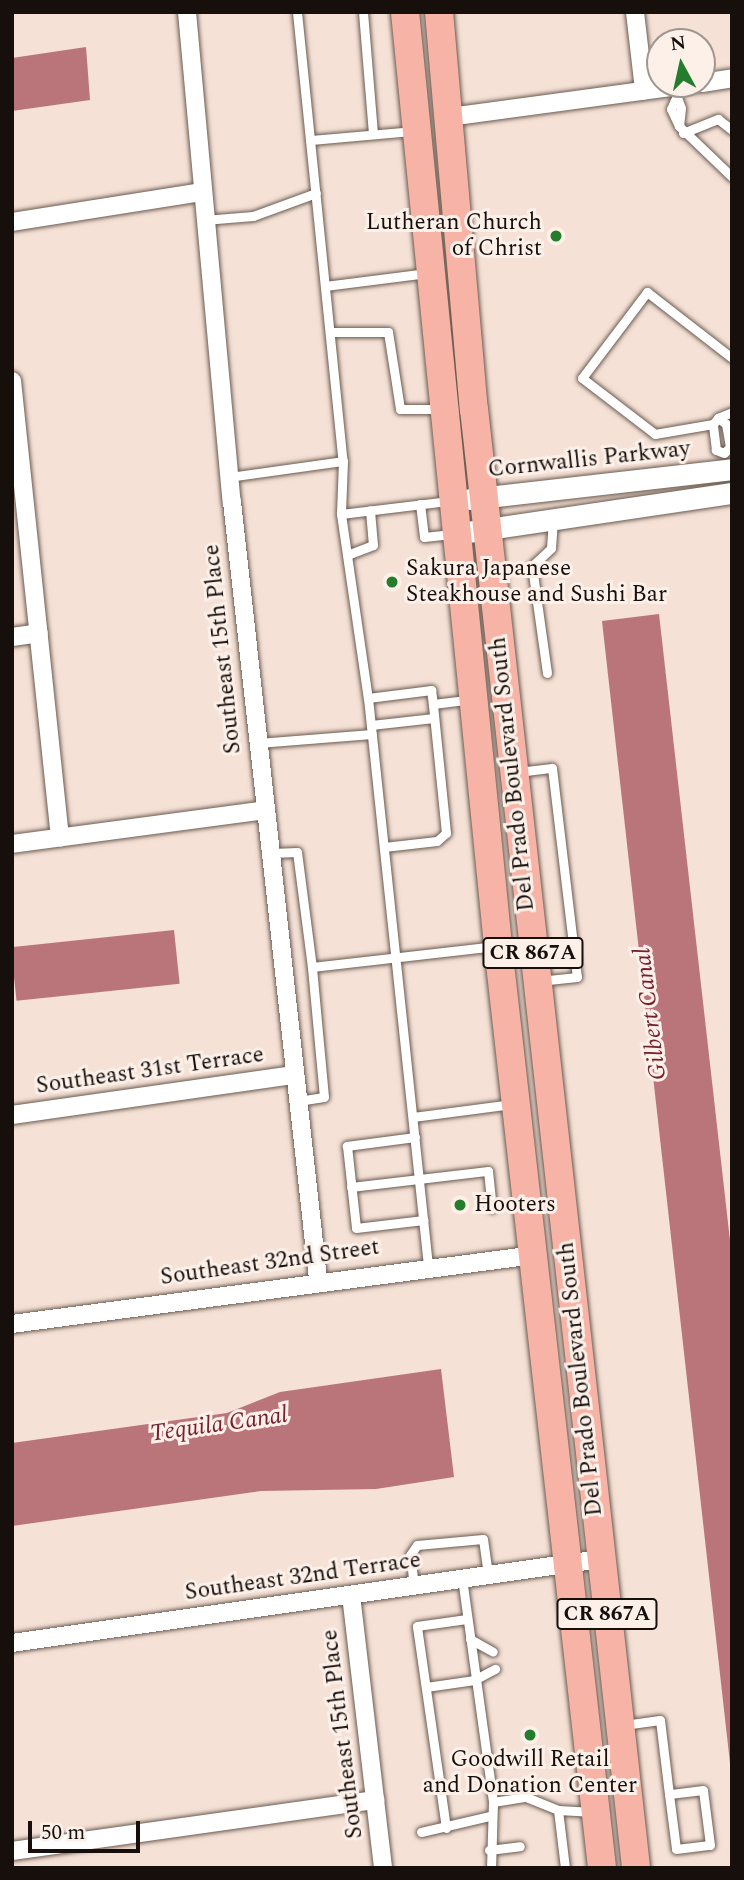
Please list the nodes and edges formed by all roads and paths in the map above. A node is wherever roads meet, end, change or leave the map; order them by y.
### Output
1 (187, 12) edge
2 (297, 12) edge
3 (363, 12) edge
4 (439, 12) edge
5 (635, 12) edge
6 (406, 23) edge
7 (644, 90) joint
8 (673, 98) edge
9 (450, 117) junction
10 (681, 130) junction
11 (732, 130) edge
12 (415, 131) junction
13 (373, 134) junction
14 (310, 141) junction
15 (732, 177) edge
16 (202, 192) junction
17 (316, 193) junction
18 (204, 220) junction
19 (12, 222) edge
20 (429, 273) junction
21 (325, 286) junction
22 (330, 332) junction
23 (732, 358) edge
24 (12, 381) edge
25 (442, 409) junction
26 (732, 412) edge
27 (715, 421) junction
28 (15, 427) edge
29 (344, 461) junction
30 (727, 464) edge
31 (229, 477) junction
32 (732, 493) edge
33 (483, 498) junction
34 (451, 501) junction
35 (420, 504) junction
36 (370, 510) junction
37 (341, 514) junction
38 (553, 520) junction
39 (487, 529) junction
40 (454, 534) junction
41 (347, 555) junction
42 (39, 633) junction
43 (12, 637) edge
44 (547, 673) dead end
45 (368, 698) junction
46 (472, 699) junction
47 (433, 704) junction
48 (434, 718) junction
49 (372, 729) junction
50 (258, 743) junction
51 (513, 772) junction
52 (266, 810) junction
53 (61, 837) junction
54 (12, 844) edge
55 (384, 847) junction
56 (271, 853) junction
57 (498, 946) junction
58 (396, 957) junction
59 (312, 967) junction
60 (536, 982) junction
61 (294, 1075) junction
62 (298, 1101) junction
63 (517, 1104) junction
64 (12, 1115) edge
65 (413, 1117) junction
66 (415, 1136) junction
67 (420, 1180) junction
68 (351, 1187) junction
69 (492, 1208) dead end
70 (424, 1220) junction
71 (535, 1255) junction
72 (428, 1266) junction
73 (318, 1279) junction
74 (571, 1294) junction
75 (12, 1324) edge
76 (601, 1559) junction
77 (568, 1564) junction
78 (488, 1575) junction
79 (462, 1578) junction
80 (414, 1586) junction
81 (351, 1595) junction
82 (467, 1619) junction
83 (470, 1639) junction
84 (12, 1643) edge
85 (493, 1652) dead end
86 (495, 1669) dead end
87 (474, 1680) junction
88 (426, 1687) junction
89 (619, 1726) junction
90 (669, 1794) junction
91 (375, 1800) junction
92 (492, 1802) junction
93 (558, 1810) junction
94 (596, 1812) junction
95 (490, 1816) junction
96 (446, 1828) junction
97 (421, 1832) dead end
98 (520, 1846) dead end
99 (489, 1850) junction
100 (12, 1852) edge
101 (383, 1868) edge
102 (491, 1868) edge
103 (565, 1868) edge
104 (602, 1868) edge
105 (636, 1868) edge

1 - 16 street, Southeast 15th Place
2 - 14 lane
3 - 13 lane
4 - 9 main road, Del Prado Boulevard South / CR 867A
5 - 7 street
6 - 9 main road
6 - 12 main road, Del Prado Boulevard South / CR 867A
7 - 9 street
8 - 10 lane
9 - 33 main road, Del Prado Boulevard South / CR 867A
10 - 11 lane
10 - 15 lane
12 - 13 lane
12 - 20 main road, Del Prado Boulevard South / CR 867A
13 - 14 lane
14 - 17 lane
16 - 18 street, Southeast 15th Place
16 - 19 street
17 - 18 lane
17 - 21 lane
18 - 31 street, Southeast 15th Place
20 - 21 lane
20 - 25 main road, Del Prado Boulevard South / CR 867A
21 - 22 lane
22 - 25 lane
22 - 29 lane
23 - 27 lane
24 - 28 street
25 - 34 main road, Del Prado Boulevard South / CR 867A
26 - 27 lane
27 - 30 lane
27 - 30 lane
28 - 42 street
29 - 31 lane
29 - 37 lane
30 - 33 street, Cornwallis Parkway
31 - 50 street, Southeast 15th Place
32 - 38 street
33 - 34 street, Cornwallis Parkway
33 - 39 main road, Del Prado Boulevard South / CR 867A
34 - 35 lane
34 - 40 main road, Del Prado Boulevard South / CR 867A
35 - 36 lane
35 - 40 lane
36 - 37 lane
36 - 41 lane
37 - 41 lane
38 - 39 street
38 - 44 lane
39 - 40 street
39 - 51 main road, Del Prado Boulevard South / CR 867A
40 - 46 main road, Del Prado Boulevard South / CR 867A
41 - 45 lane
42 - 43 street
42 - 53 street
45 - 47 lane
45 - 49 lane
46 - 47 lane
46 - 57 main road, Del Prado Boulevard South / CR 867A
47 - 48 lane
48 - 49 lane
48 - 55 lane
49 - 50 lane
49 - 55 lane
50 - 52 street, Southeast 15th Place
51 - 60 main road, Del Prado Boulevard South / CR 867A
51 - 60 lane
52 - 53 street
52 - 56 street, Southeast 15th Place
53 - 54 street
55 - 58 lane
56 - 59 lane
56 - 61 street, Southeast 15th Place
57 - 58 lane
57 - 63 main road, Del Prado Boulevard South / CR 867A
58 - 59 lane
58 - 65 lane
59 - 62 lane
60 - 74 main road, Del Prado Boulevard South / CR 867A
61 - 62 street, Southeast 15th Place
61 - 64 street, Southeast 31st Terrace
62 - 73 street, Southeast 15th Place
63 - 65 lane
63 - 71 main road, Del Prado Boulevard South / CR 867A
65 - 66 lane
66 - 67 lane
66 - 68 lane
67 - 68 lane
67 - 69 lane
67 - 70 lane
68 - 70 lane
70 - 72 lane
71 - 72 street, Southeast 32nd Street
71 - 74 main road
71 - 77 main road, Del Prado Boulevard South / CR 867A
72 - 73 street, Southeast 32nd Street
73 - 75 street, Southeast 32nd Street
74 - 76 main road, Del Prado Boulevard South / CR 867A
76 - 77 street, Southeast 32nd Terrace
76 - 89 main road, Del Prado Boulevard South / CR 867A
77 - 78 street, Southeast 32nd Terrace
77 - 94 main road, Del Prado Boulevard South / CR 867A
78 - 79 street, Southeast 32nd Terrace
78 - 80 lane
79 - 80 street, Southeast 32nd Terrace
79 - 82 lane
80 - 81 street, Southeast 32nd Terrace
81 - 84 street, Southeast 32nd Terrace
81 - 91 street, Southeast 15th Place
82 - 83 lane
82 - 88 lane
83 - 85 lane
83 - 87 lane
86 - 87 lane
87 - 88 lane
87 - 92 lane
88 - 96 lane
89 - 90 lane
89 - 105 main road, Del Prado Boulevard South / CR 867A
90 - 90 lane
91 - 100 street
91 - 101 street, Southeast 15th Place
92 - 93 lane
92 - 95 lane
93 - 94 lane
93 - 103 lane
94 - 104 main road, Del Prado Boulevard South / CR 867A
95 - 96 lane
95 - 99 lane
96 - 97 lane
98 - 99 lane
99 - 102 lane

